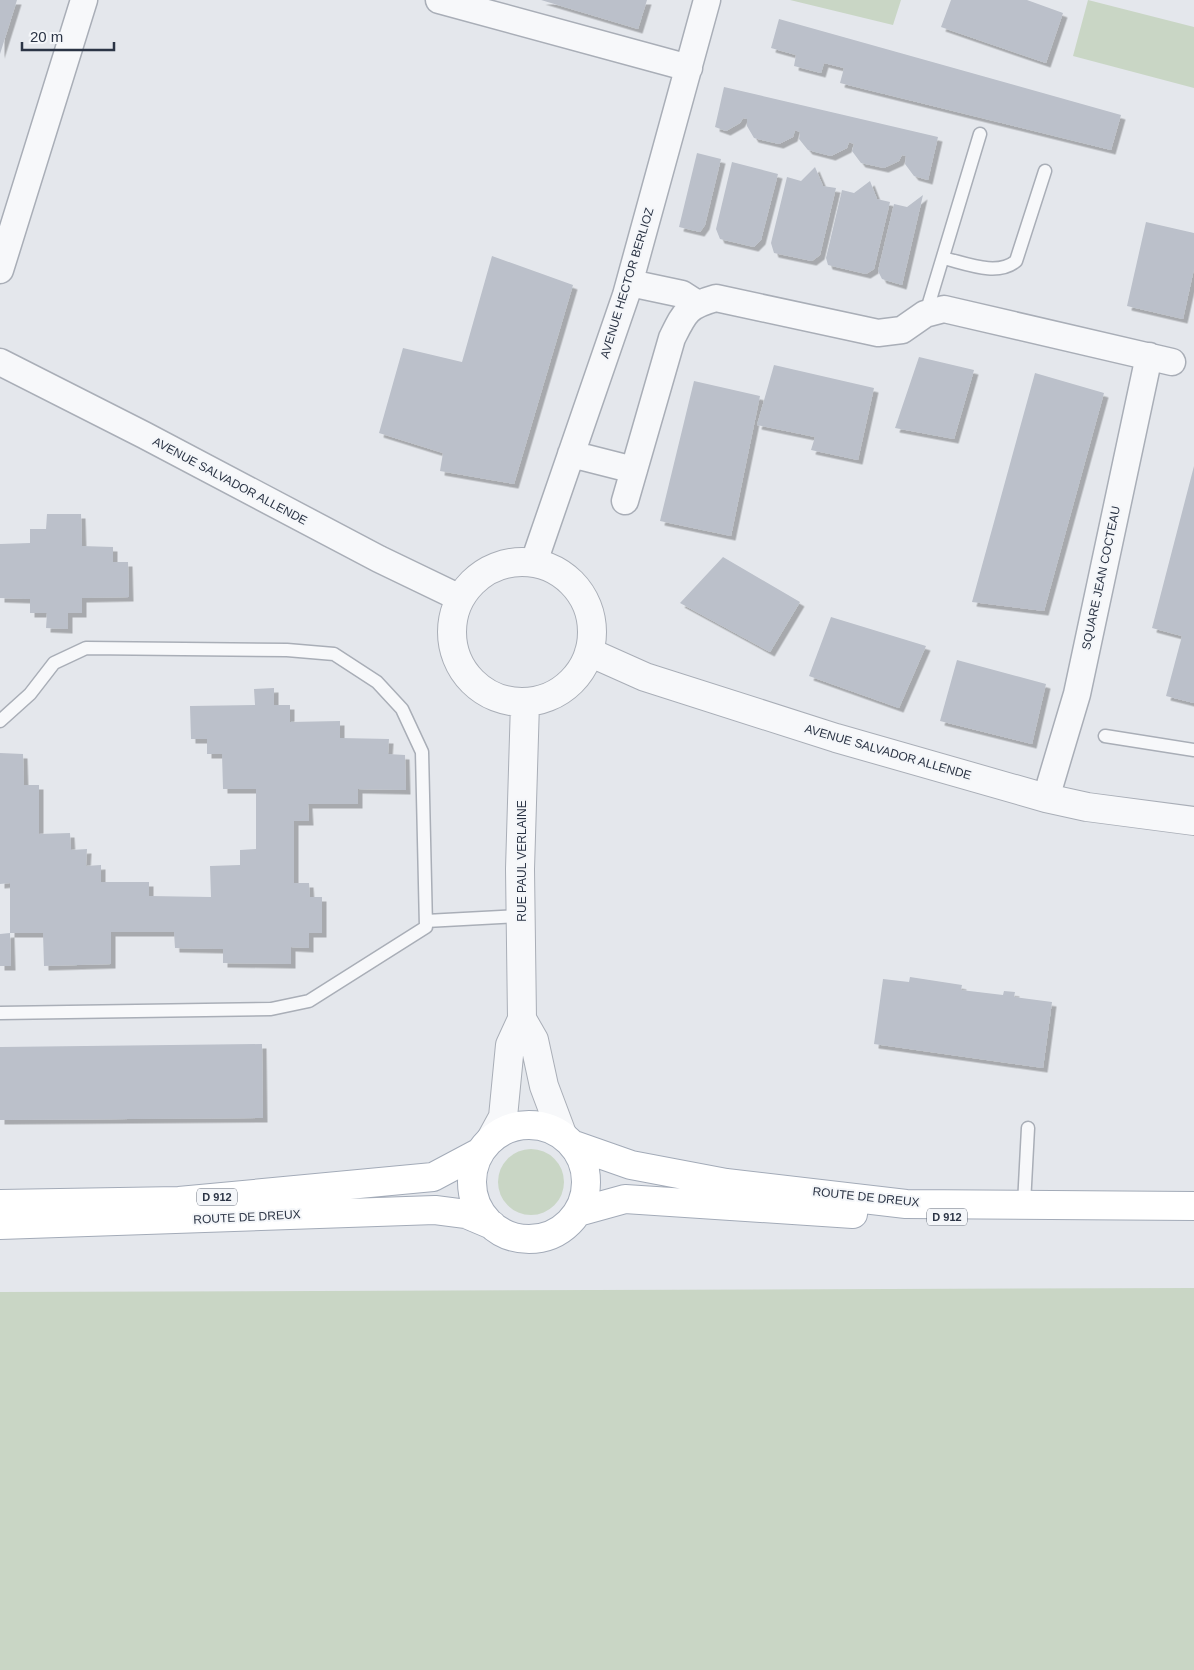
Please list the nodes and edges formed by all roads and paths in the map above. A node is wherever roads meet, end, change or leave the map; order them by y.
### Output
1 (84, 0) edge
2 (439, 0) edge
3 (707, 0) edge
4 (520, 11) edge
5 (689, 68) junction
6 (980, 134) dead end
7 (1045, 172) dead end
8 (943, 258) junction
9 (0, 270) edge
10 (630, 282) junction
11 (696, 303) junction
12 (926, 314) junction
13 (0, 362) edge
14 (571, 454) junction
15 (634, 470) junction
16 (625, 501) dead end
17 (534, 562) junction
18 (460, 598) junction
19 (590, 652) junction
20 (525, 703) junction
21 (0, 721) edge
22 (1105, 736) dead end
23 (1194, 750) edge
24 (1046, 798) junction
25 (1194, 821) edge
26 (520, 916) junction
27 (426, 921) junction
28 (0, 1013) edge
29 (522, 1018) junction
30 (1028, 1128) dead end
31 (568, 1140) junction
32 (486, 1145) junction
33 (0, 1204) edge
34 (1024, 1204) junction
35 (1194, 1206) edge
36 (578, 1212) junction
37 (1194, 1220) edge
38 (0, 1225) edge
39 (492, 1225) junction

1 - 9 street
2 - 4 street
3 - 5 street, AVENUE HECTOR BERLIOZ
4 - 5 street
5 - 10 street, AVENUE HECTOR BERLIOZ
6 - 8 lane
7 - 8 lane
8 - 12 lane
10 - 11 street
10 - 14 street, AVENUE HECTOR BERLIOZ
11 - 12 street
11 - 15 street
12 - 24 street, SQUARE JEAN COCTEAU
13 - 18 street, AVENUE SALVADOR ALLENDE
14 - 15 street
14 - 17 street, AVENUE HECTOR BERLIOZ
15 - 16 street
17 - 18 street
17 - 19 street
18 - 20 street
19 - 20 street
19 - 24 street, AVENUE SALVADOR ALLENDE
20 - 26 street, RUE PAUL VERLAINE
21 - 27 lane
22 - 23 lane
24 - 25 street, AVENUE SALVADOR ALLENDE
26 - 27 lane
26 - 29 street, RUE PAUL VERLAINE
27 - 28 lane
29 - 31 street, RUE PAUL VERLAINE
29 - 32 street, RUE PAUL VERLAINE
30 - 34 lane
31 - 32 main road
31 - 34 main road, ROUTE DE DREUX / D 912
31 - 36 main road
32 - 33 main road, ROUTE DE DREUX / D 912
32 - 39 main road
34 - 35 main road, ROUTE DE DREUX / D 912
36 - 37 main road, ROUTE DE DREUX / D 912
36 - 39 main road
38 - 39 main road, ROUTE DE DREUX / D 912

